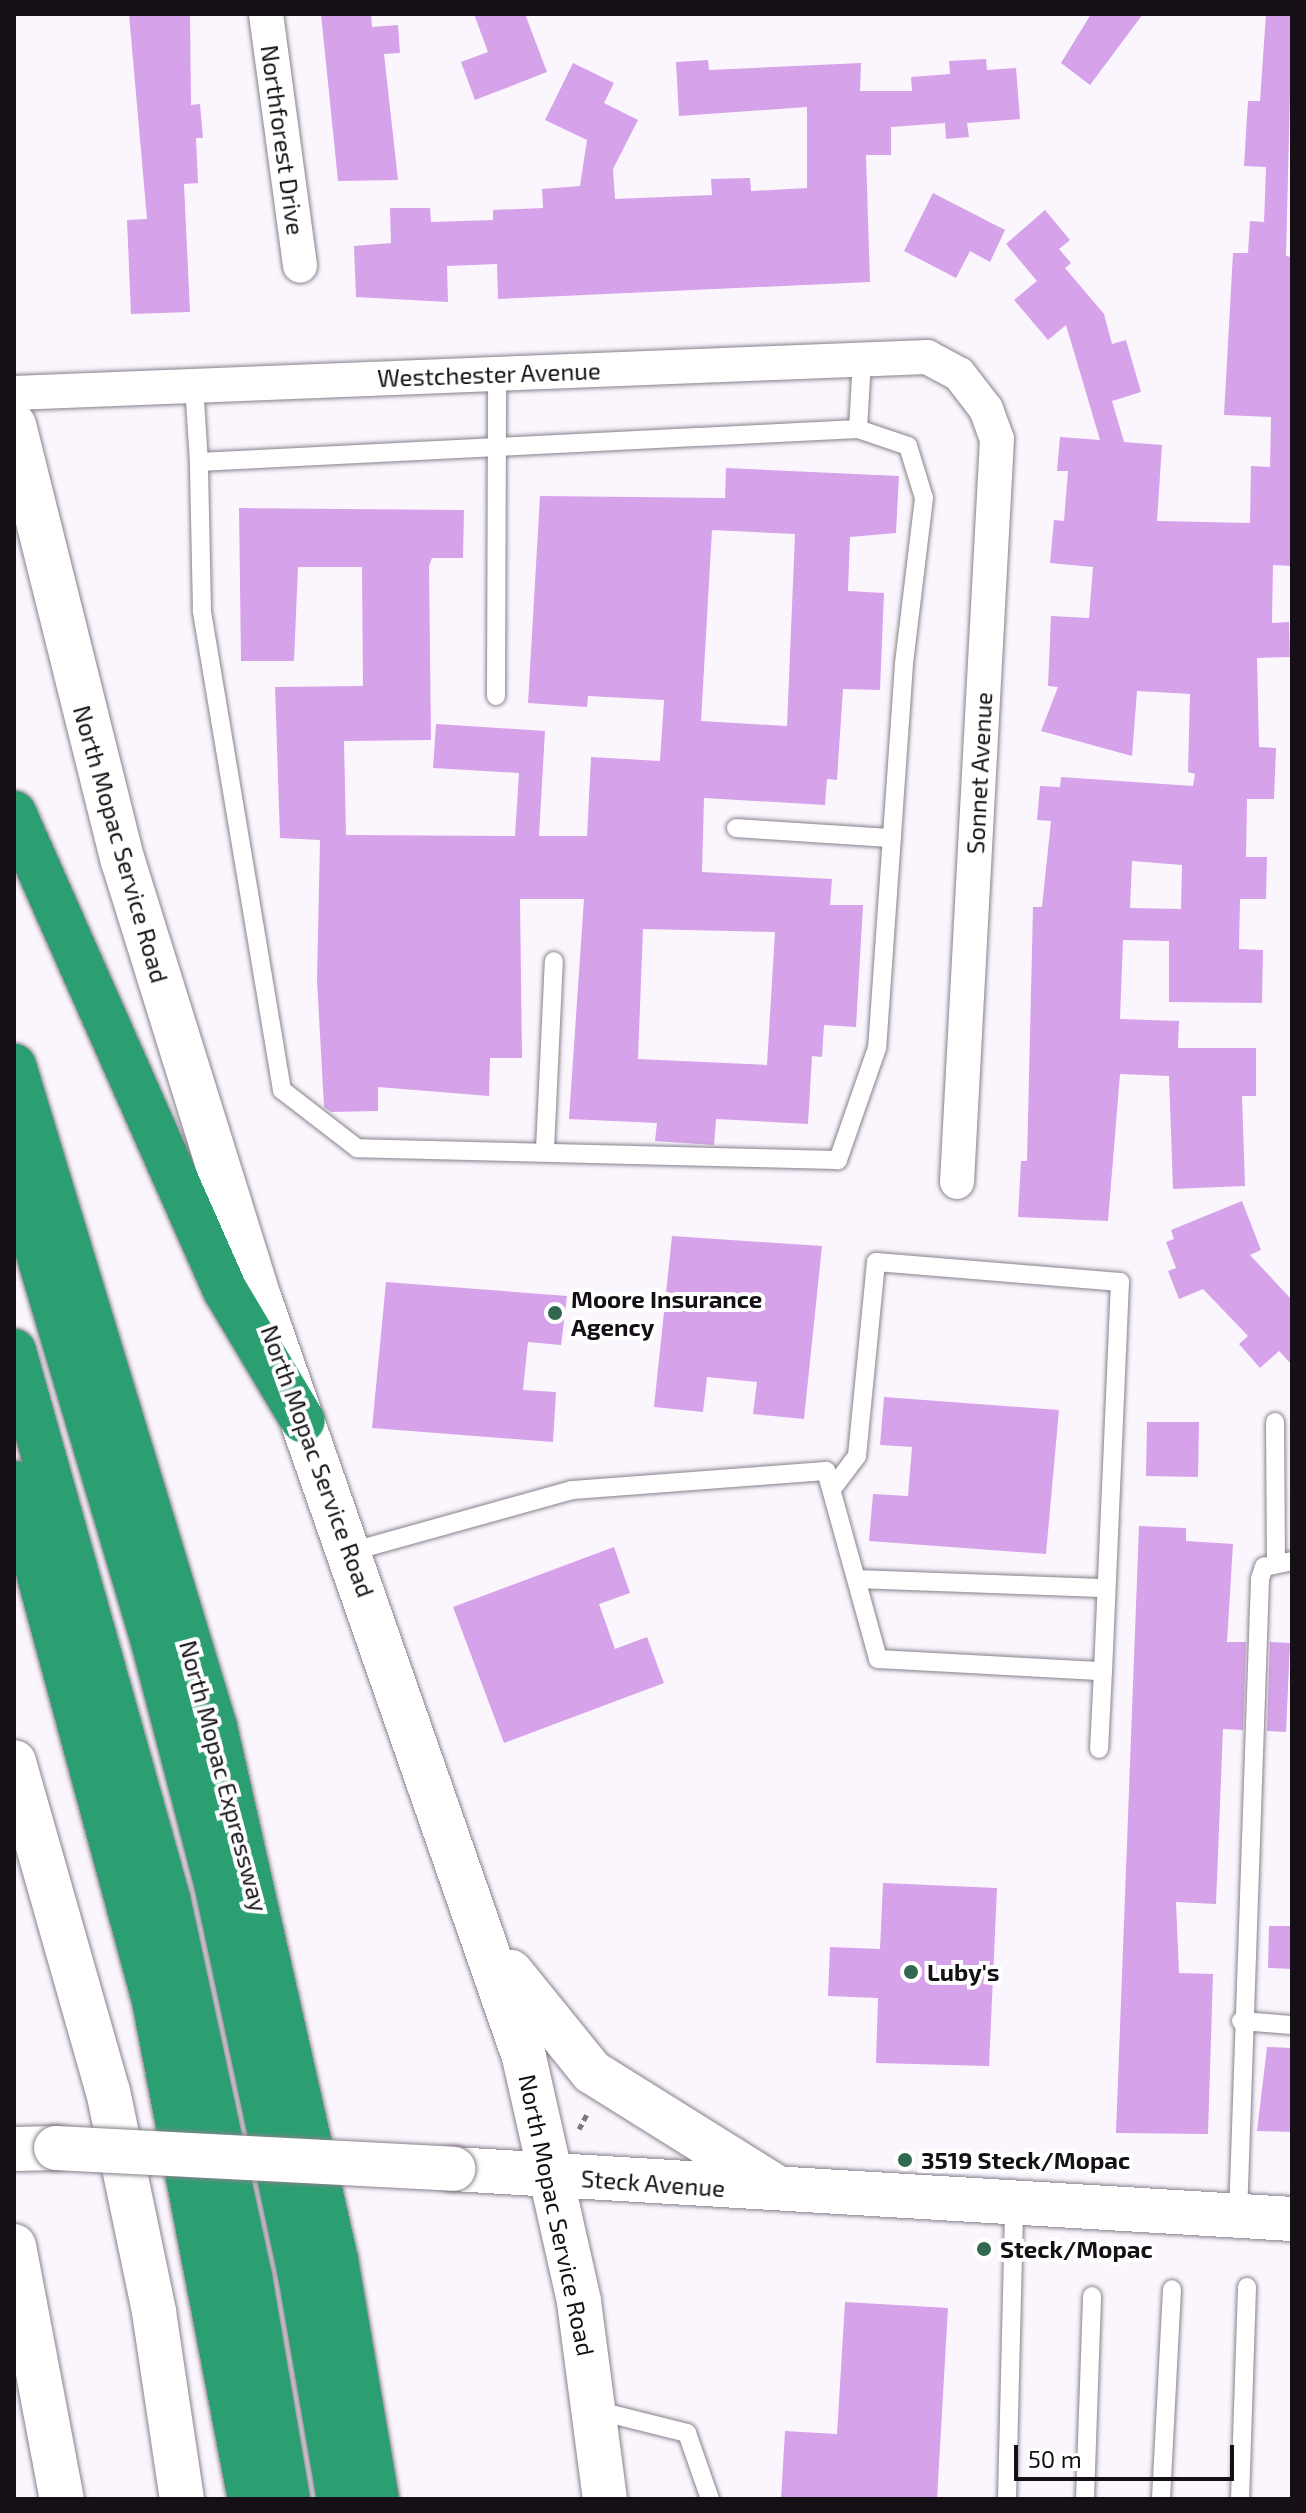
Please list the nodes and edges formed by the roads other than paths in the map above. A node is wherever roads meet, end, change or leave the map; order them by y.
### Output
1 (266, 14) edge
2 (300, 266) dead end
3 (862, 359) junction
4 (497, 373) junction
5 (959, 374) joint
6 (194, 385) junction
7 (14, 393) edge
8 (14, 425) edge
9 (858, 429) junction
10 (501, 447) junction
11 (199, 462) junction
12 (496, 696) dead end
13 (14, 813) edge
14 (736, 828) dead end
15 (892, 838) junction
16 (554, 961) dead end
17 (14, 1066) edge
18 (545, 1149) junction
19 (14, 1172) edge
20 (957, 1182) dead end
21 (14, 1351) edge
22 (303, 1421) junction
23 (1275, 1422) dead end
24 (14, 1483) edge
25 (832, 1489) junction
26 (350, 1552) junction
27 (1284, 1562) edge
28 (858, 1579) junction
29 (1106, 1588) junction
30 (1103, 1671) junction
31 (1099, 1749) dead end
32 (14, 1762) edge
33 (488, 1939) junction
34 (1241, 2021) junction
35 (1292, 2025) edge
36 (35, 2148) edge
37 (554, 2176) junction
38 (785, 2192) junction
39 (1014, 2204) junction
40 (1238, 2216) junction
41 (1292, 2219) edge
42 (14, 2246) edge
43 (18, 2286) edge
44 (1247, 2287) dead end
45 (1172, 2289) dead end
46 (1092, 2296) dead end
47 (595, 2410) junction
48 (62, 2499) edge
49 (182, 2499) edge
50 (250, 2499) edge
51 (288, 2499) edge
52 (339, 2499) edge
53 (377, 2499) edge
54 (605, 2499) edge
55 (710, 2499) edge
56 (1007, 2499) edge
57 (1085, 2499) edge
58 (1161, 2499) edge
59 (1240, 2499) edge

1 - 2 street, Northforest Drive
3 - 4 street, Westchester Avenue
3 - 5 street, Westchester Avenue
3 - 9 lane
4 - 6 street, Westchester Avenue
4 - 10 lane
5 - 20 street, Sonnet Avenue
6 - 7 street, Westchester Avenue
6 - 11 lane
8 - 22 main road, North Mopac Service Road
9 - 10 lane
9 - 15 lane
10 - 11 lane
10 - 12 lane
11 - 18 lane
13 - 22 highway
14 - 15 lane
15 - 18 lane
16 - 18 lane
17 - 53 highway, North Mopac Expressway
19 - 52 highway
21 - 51 highway
22 - 26 main road, North Mopac Service Road
23 - 27 lane
24 - 50 highway
25 - 26 lane
25 - 28 lane
25 - 29 lane
26 - 33 main road, North Mopac Service Road
27 - 34 lane
28 - 29 lane
28 - 30 lane
29 - 30 lane
30 - 31 lane
32 - 49 main road
33 - 37 main road, North Mopac Service Road
33 - 38 main road
34 - 35 lane
34 - 40 lane
36 - 37 main road, Steck Avenue, bridge
37 - 38 main road, Steck Avenue
37 - 47 main road, North Mopac Service Road
38 - 39 main road, Steck Avenue
39 - 40 main road, Steck Avenue
39 - 56 lane
40 - 41 main road, Steck Avenue
42 - 43 main road
43 - 48 main road
44 - 59 lane
45 - 58 lane
46 - 57 lane
47 - 54 main road, North Mopac Service Road
47 - 55 lane

